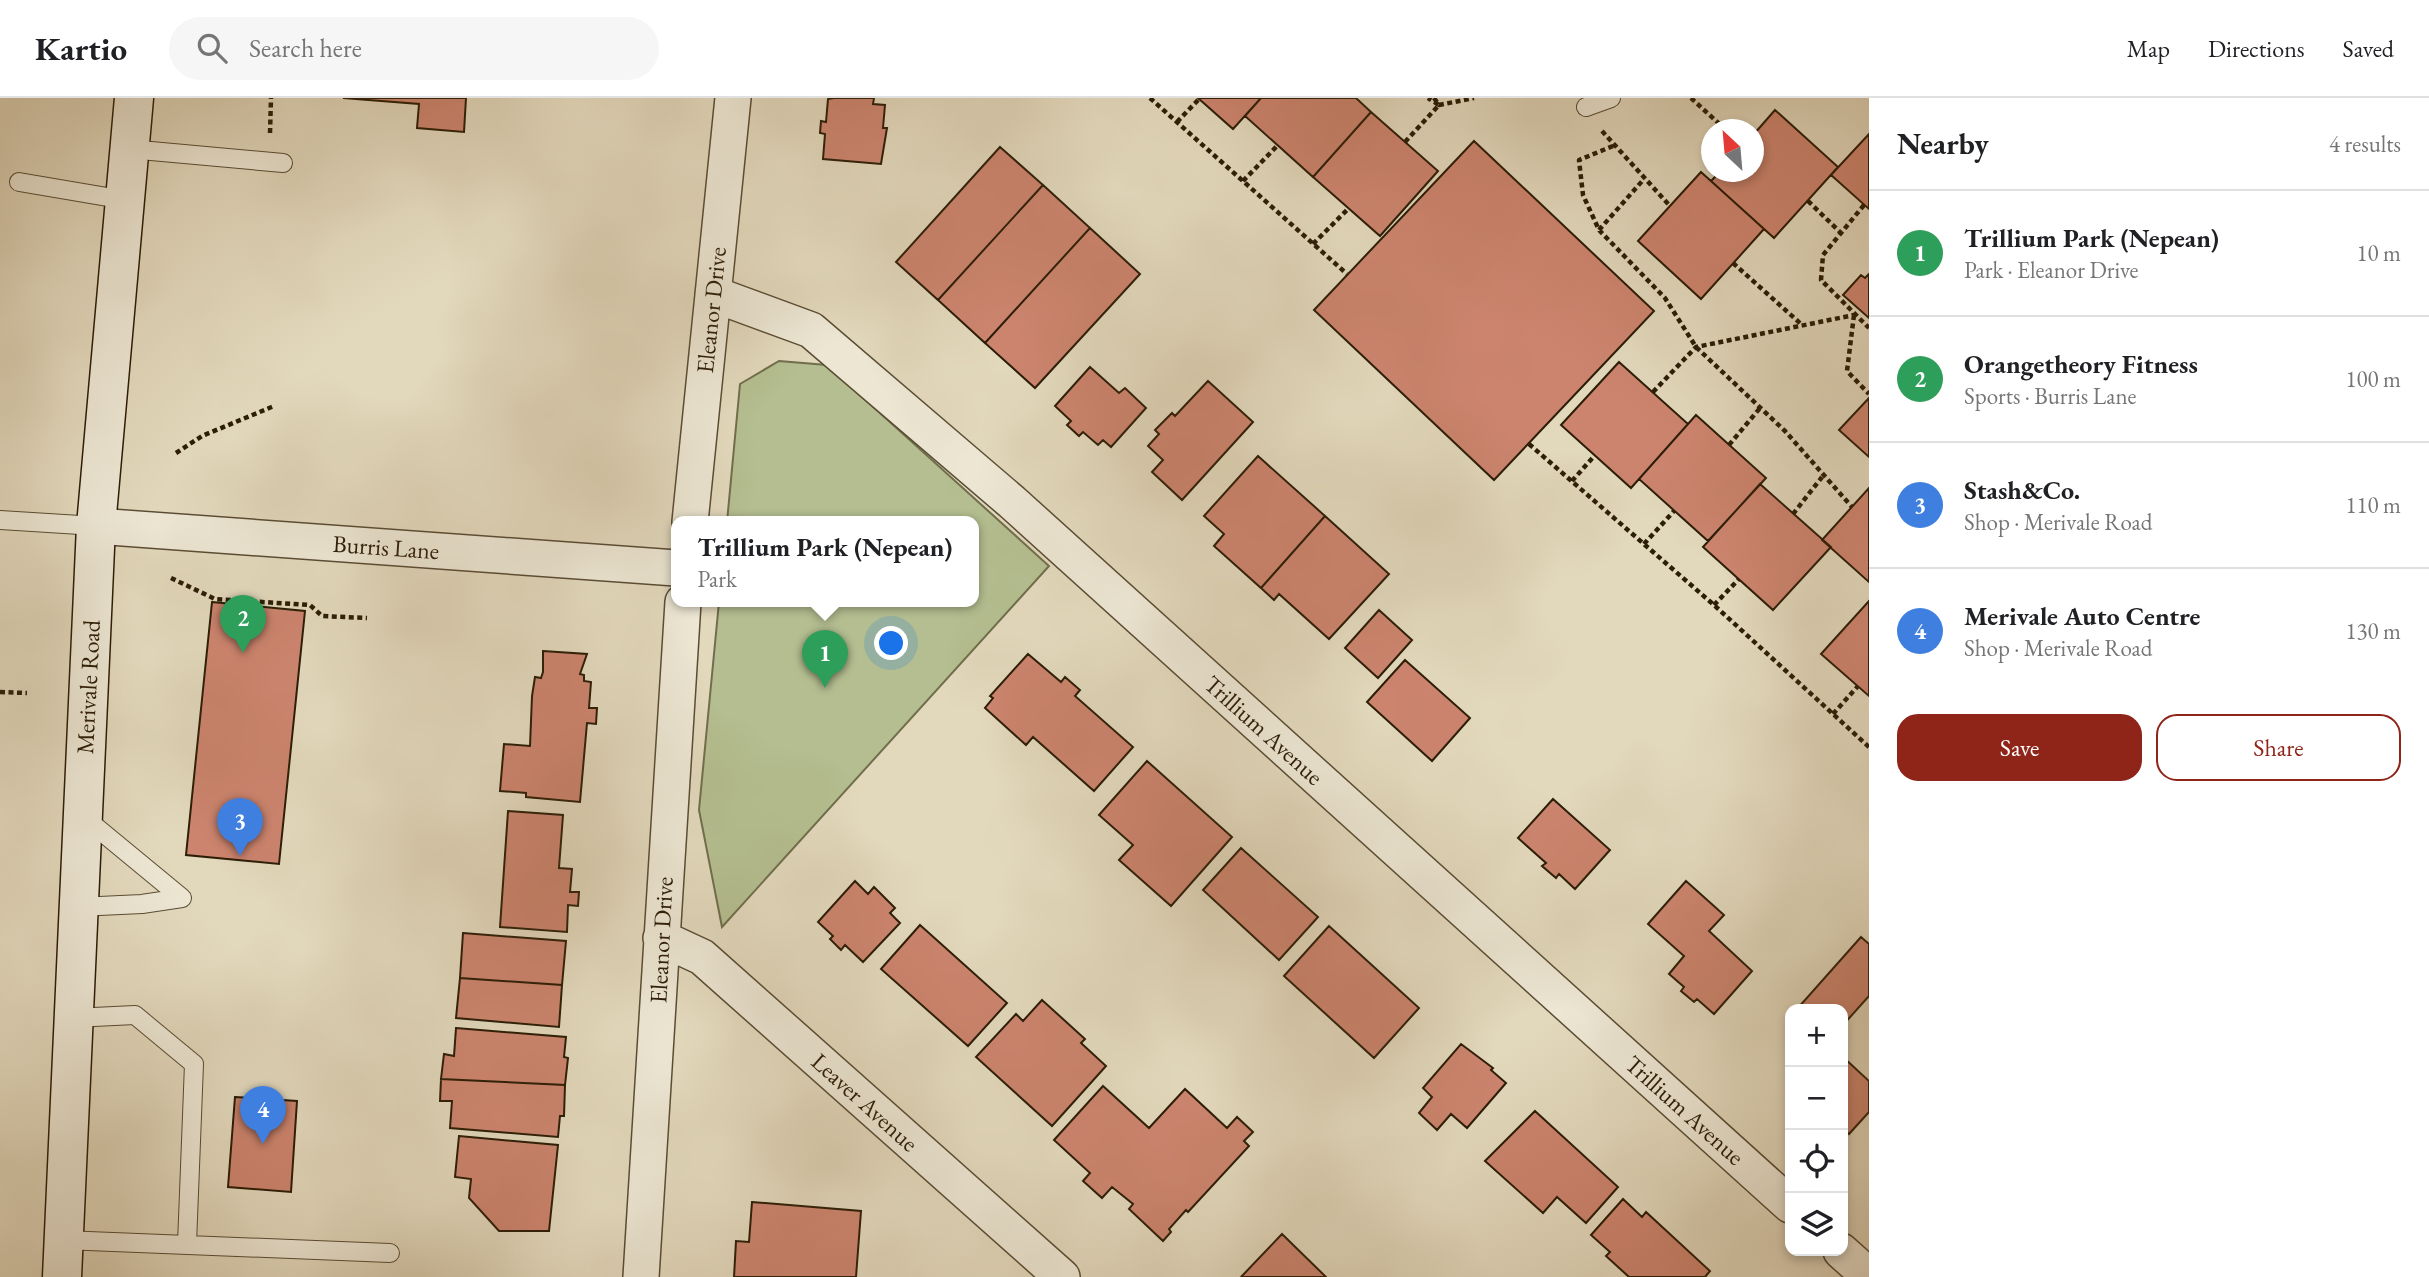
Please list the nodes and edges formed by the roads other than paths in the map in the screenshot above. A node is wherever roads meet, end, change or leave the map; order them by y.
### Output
1 (134, 98) edge
2 (733, 98) edge
3 (1611, 98) edge
4 (1586, 107) road end
5 (129, 149) junction
6 (283, 163) dead end
7 (19, 182) dead end
8 (125, 200) junction
9 (713, 294) junction
10 (691, 516) edge
11 (0, 520) edge
12 (96, 526) junction
13 (671, 568) edge
14 (683, 607) edge
15 (82, 816) junction
16 (78, 907) junction
17 (661, 938) junction
18 (73, 1018) junction
19 (1785, 1200) edge
20 (187, 1244) junction
21 (390, 1254) dead end
22 (1847, 1256) edge
23 (62, 1259) edge
24 (1869, 1276) edge
25 (641, 1277) edge
26 (1062, 1277) edge

1 - 5 main road, Merivale Road
2 - 9 street, Eleanor Drive
3 - 4 lane
5 - 6 lane
5 - 8 main road, Merivale Road
7 - 8 lane
8 - 12 main road, Merivale Road
9 - 10 street, Eleanor Drive
9 - 19 street, Trillium Avenue
11 - 12 lane
12 - 13 street, Burris Lane
12 - 15 main road, Merivale Road
14 - 17 street, Eleanor Drive
15 - 16 main road, Merivale Road
15 - 16 lane
16 - 18 main road, Merivale Road
17 - 25 street, Eleanor Drive
17 - 26 street, Leaver Avenue
18 - 20 lane
18 - 23 main road, Merivale Road
20 - 21 lane
20 - 23 lane
22 - 24 street

